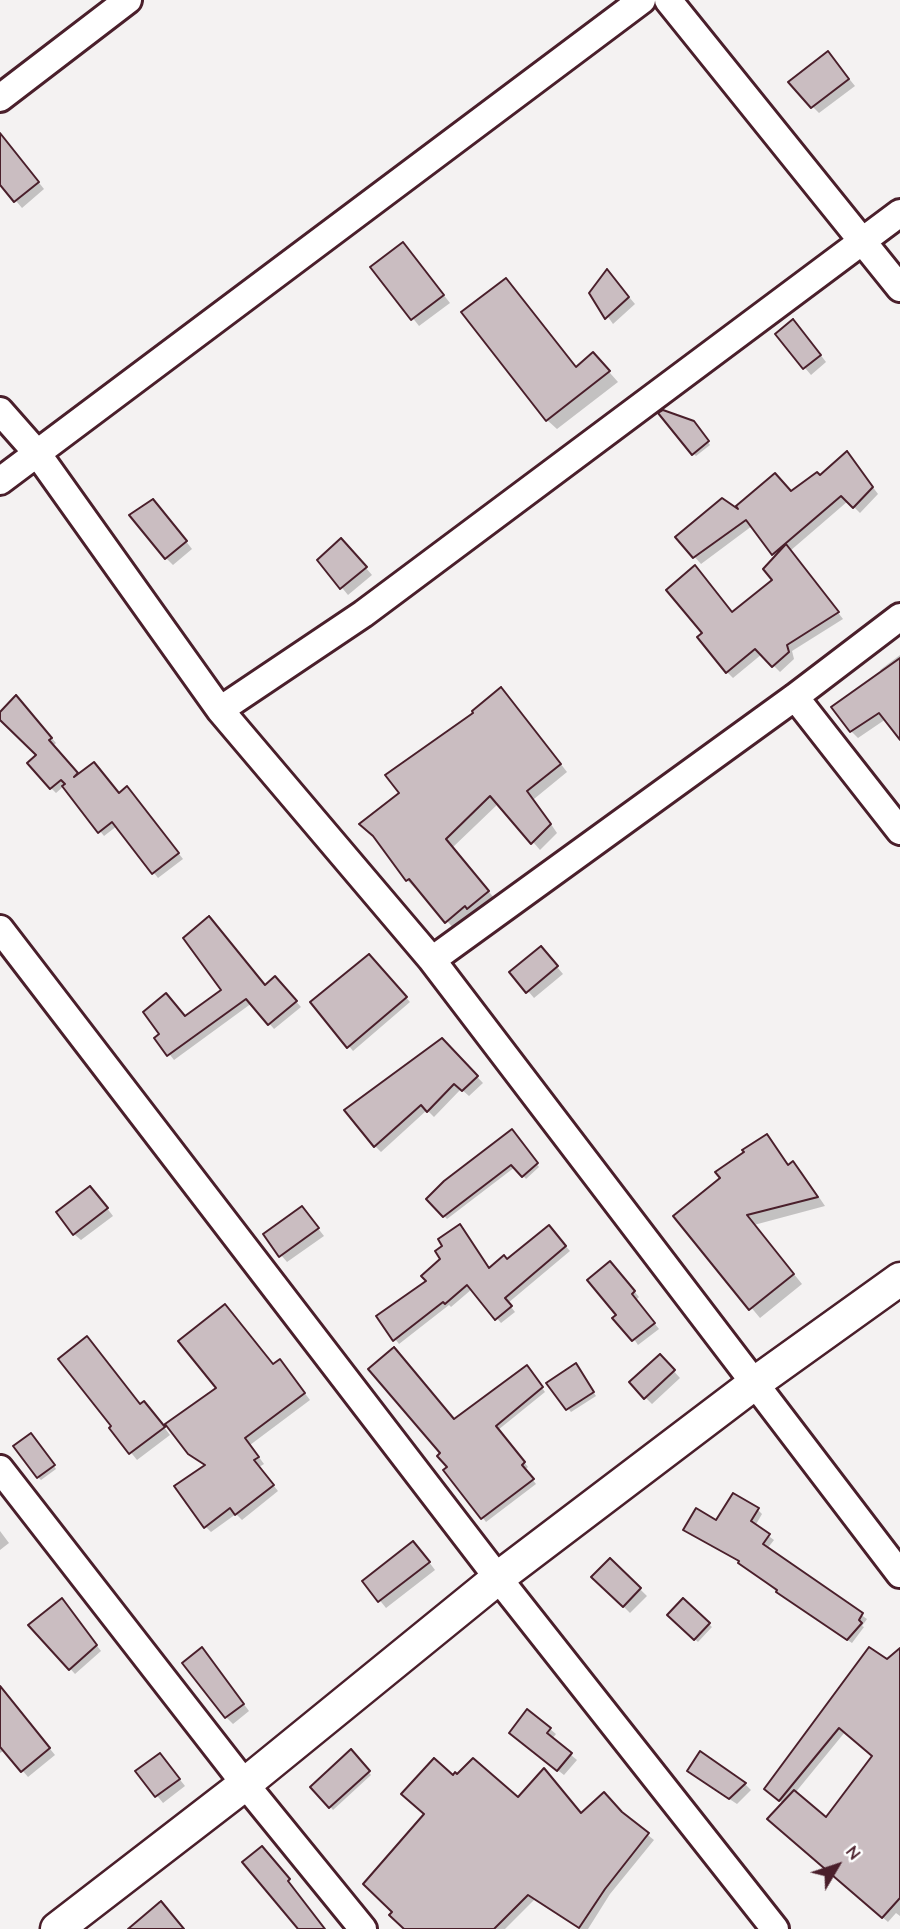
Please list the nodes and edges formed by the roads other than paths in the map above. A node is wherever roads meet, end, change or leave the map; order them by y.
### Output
1 (128, 0) edge
2 (642, 0) edge
3 (668, 0) edge
4 (0, 98) edge
5 (900, 213) edge
6 (862, 240) junction
7 (900, 288) edge
8 (0, 411) edge
9 (37, 453) junction
10 (0, 481) edge
11 (900, 617) edge
12 (795, 698) junction
13 (220, 710) junction
14 (900, 831) edge
15 (0, 929) edge
16 (432, 960) junction
17 (900, 1279) edge
18 (755, 1383) junction
19 (0, 1469) edge
20 (900, 1574) edge
21 (498, 1578) junction
22 (245, 1784) junction
23 (57, 1929) edge
24 (363, 1929) edge
25 (775, 1929) edge

1 - 4 street
2 - 9 street
3 - 6 street
5 - 6 street
6 - 7 street
6 - 13 street
8 - 9 street
9 - 10 street
9 - 13 street
11 - 12 street
12 - 14 street
12 - 16 street
13 - 16 street
15 - 21 street
16 - 18 street
17 - 18 street
18 - 20 street
18 - 21 street
19 - 22 street
21 - 22 street
21 - 25 street
22 - 23 street
22 - 24 street

